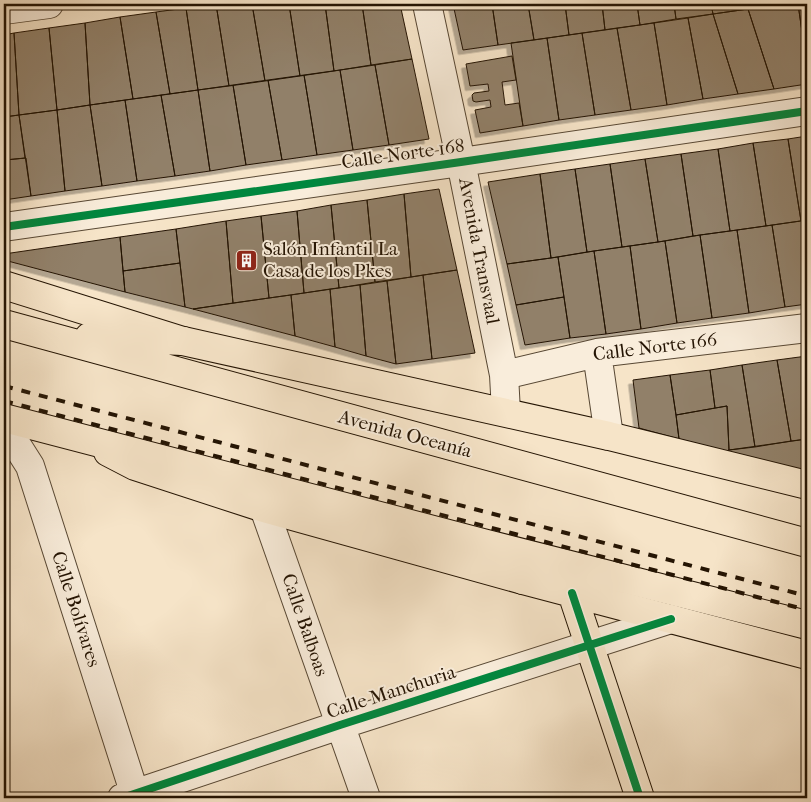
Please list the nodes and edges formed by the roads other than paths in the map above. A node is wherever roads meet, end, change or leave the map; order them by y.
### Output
1 (49, 4) edge
2 (427, 4) edge
3 (4, 10) edge
4 (807, 111) edge
5 (461, 162) junction
6 (4, 227) edge
7 (4, 285) edge
8 (4, 324) edge
9 (807, 328) edge
10 (40, 334) junction
11 (183, 341) junction
12 (597, 353) junction
13 (504, 376) junction
14 (506, 412) junction
15 (4, 418) edge
16 (4, 425) edge
17 (609, 436) junction
18 (81, 438) junction
19 (807, 485) edge
20 (264, 508) junction
21 (807, 543) edge
22 (523, 580) junction
23 (634, 581) junction
24 (572, 593) junction
25 (671, 619) junction
26 (807, 625) edge
27 (590, 645) junction
28 (807, 654) edge
29 (340, 725) junction
30 (131, 797) edge
31 (366, 798) edge
32 (640, 798) edge

1 - 3 street
2 - 5 street, Avenida Transvaal
4 - 5 street, Calle Norte 168
5 - 6 street, Calle Norte 168
5 - 13 street, Avenida Transvaal
7 - 11 main road
8 - 10 main road, Avenida Oceanía
9 - 12 street, Calle Norte 166
10 - 11 main road
10 - 21 main road, Avenida Oceanía
11 - 14 main road
12 - 13 street, Calle Norte 166
12 - 17 street
13 - 14 street, Avenida Transvaal
14 - 17 main road
15 - 18 main road
16 - 30 street, Calle Bolívares
17 - 19 main road
18 - 20 main road
18 - 23 main road
20 - 22 main road
20 - 29 street, Calle Balboas
22 - 23 main road
22 - 24 main road
23 - 26 main road
24 - 25 main road
24 - 27 main road
25 - 27 street, Calle Manchuria
25 - 28 main road
27 - 29 street, Calle Manchuria
27 - 32 main road
29 - 30 street, Calle Manchuria
29 - 31 street, Calle Balboas

